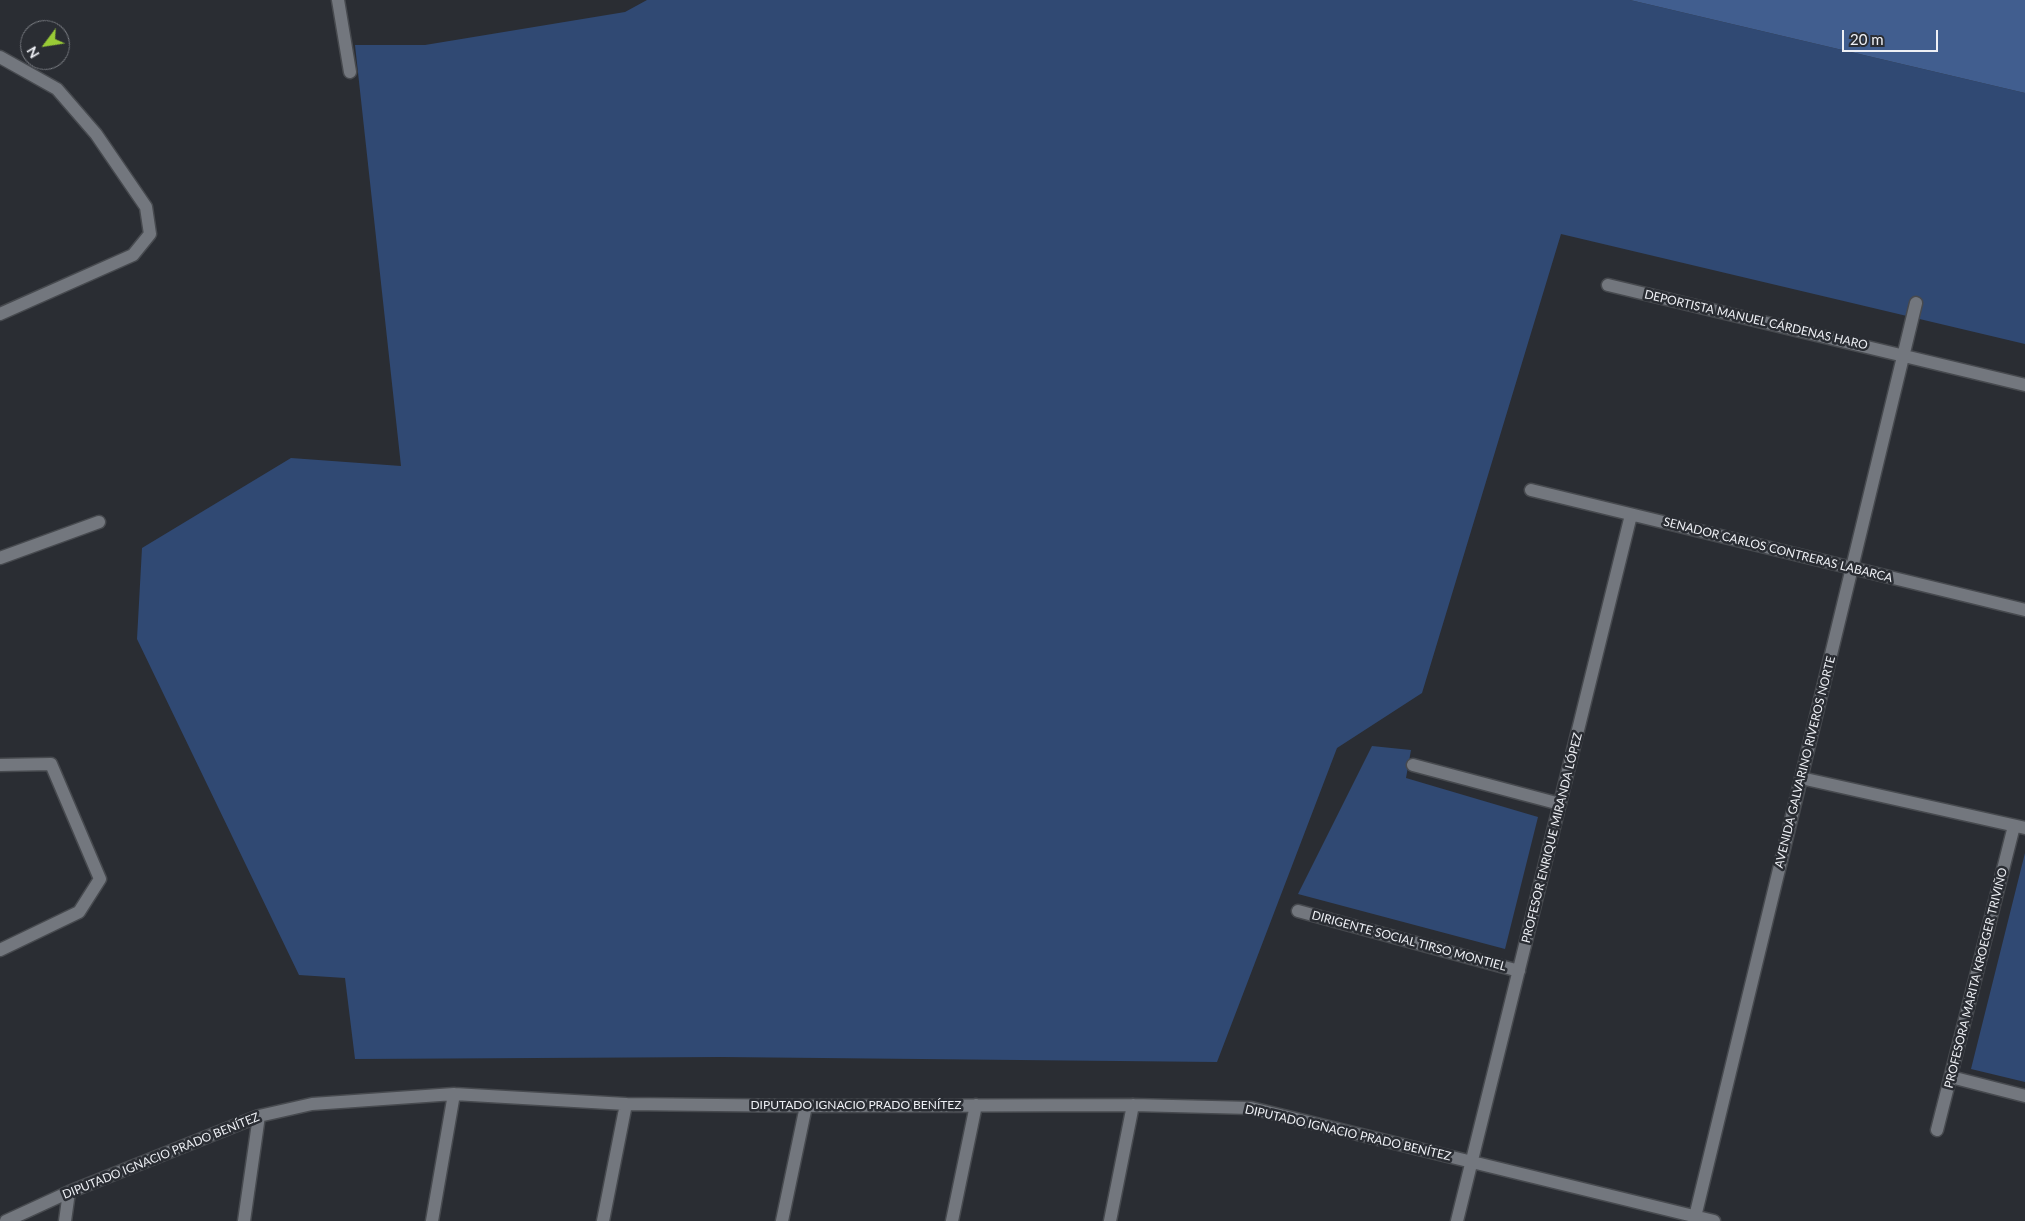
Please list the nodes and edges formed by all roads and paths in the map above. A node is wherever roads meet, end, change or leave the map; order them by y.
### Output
1 (338, 0) edge
2 (0, 57) edge
3 (350, 72) dead end
4 (1608, 285) dead end
5 (1916, 303) dead end
6 (0, 314) edge
7 (1904, 355) junction
8 (2025, 384) edge
9 (1531, 490) dead end
10 (1631, 514) junction
11 (99, 522) dead end
12 (0, 558) edge
13 (1852, 568) junction
14 (2025, 610) edge
15 (0, 765) edge
16 (1413, 765) dead end
17 (1802, 778) junction
18 (1560, 804) junction
19 (2020, 827) edge
20 (1298, 910) dead end
21 (0, 950) edge
22 (1519, 971) junction
23 (1951, 1077) junction
24 (454, 1094) junction
25 (2025, 1096) edge
26 (626, 1104) junction
27 (976, 1105) junction
28 (1133, 1105) junction
29 (806, 1106) junction
30 (260, 1116) junction
31 (1937, 1130) dead end
32 (1472, 1162) junction
33 (68, 1192) junction
34 (1695, 1219) edge
35 (6, 1221) edge
36 (64, 1221) edge
37 (244, 1221) edge
38 (432, 1221) edge
39 (603, 1221) edge
40 (782, 1221) edge
41 (952, 1221) edge
42 (1110, 1221) edge
43 (1457, 1221) edge
44 (1714, 1221) edge

1 - 3 street
2 - 6 street
4 - 7 street, DEPORTISTA MANUEL CÁRDENAS HARO
5 - 7 street, AVENIDA GALVARINO RIVEROS NORTE
7 - 8 street, DEPORTISTA MANUEL CÁRDENAS HARO
7 - 13 street, AVENIDA GALVARINO RIVEROS NORTE
9 - 10 street, SENADOR CARLOS CONTRERAS LABARCA
10 - 13 street, SENADOR CARLOS CONTRERAS LABARCA
10 - 18 street, PROFESOR ENRIQUE MIRANDA LÓPEZ
11 - 12 street
13 - 14 street, SENADOR CARLOS CONTRERAS LABARCA
13 - 17 street, AVENIDA GALVARINO RIVEROS NORTE
15 - 21 street
16 - 18 street
17 - 19 street
17 - 34 street, AVENIDA GALVARINO RIVEROS NORTE
18 - 22 street, PROFESOR ENRIQUE MIRANDA LÓPEZ
19 - 23 street, PROFESORA MARITA KROEGER TRIVIÑO
20 - 22 street, DIRIGENTE SOCIAL TIRSO MONTIEL
22 - 32 street, PROFESOR ENRIQUE MIRANDA LÓPEZ
23 - 25 street
23 - 31 street, PROFESORA MARITA KROEGER TRIVIÑO
24 - 26 street, DIPUTADO IGNACIO PRADO BENÍTEZ
24 - 30 street, DIPUTADO IGNACIO PRADO BENÍTEZ
24 - 38 street
26 - 29 street, DIPUTADO IGNACIO PRADO BENÍTEZ
26 - 39 street
27 - 28 street, DIPUTADO IGNACIO PRADO BENÍTEZ
27 - 29 street, DIPUTADO IGNACIO PRADO BENÍTEZ
27 - 41 street
28 - 32 street, DIPUTADO IGNACIO PRADO BENÍTEZ
28 - 42 street
29 - 40 street
30 - 33 street, DIPUTADO IGNACIO PRADO BENÍTEZ
30 - 37 street
32 - 34 street, DIPUTADO IGNACIO PRADO BENÍTEZ
32 - 43 street, PROFESOR ENRIQUE MIRANDA LÓPEZ
33 - 35 street, DIPUTADO IGNACIO PRADO BENÍTEZ
33 - 36 street
34 - 44 street, DIPUTADO IGNACIO PRADO BENÍTEZ

